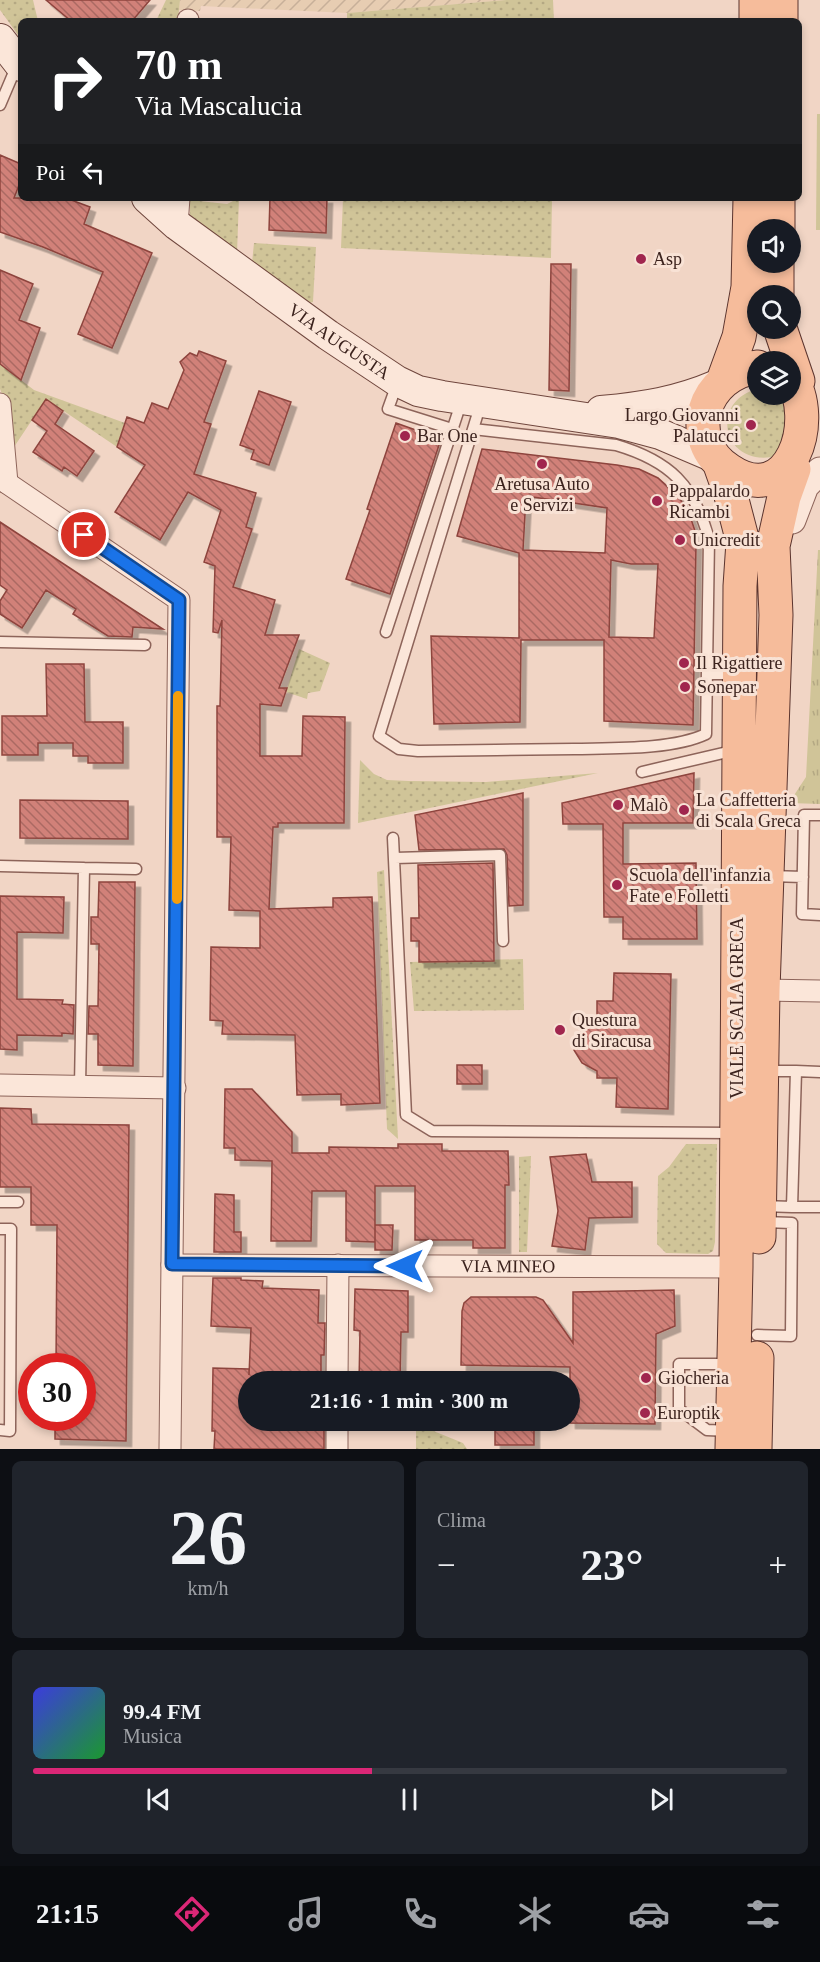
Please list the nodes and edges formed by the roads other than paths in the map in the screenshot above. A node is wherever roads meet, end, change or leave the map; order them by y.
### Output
1 (756, 0) edge
2 (782, 0) edge
3 (756, 18) edge
4 (781, 18) edge
5 (13, 56) edge
6 (0, 105) edge
7 (154, 201) edge
8 (750, 201) edge
9 (778, 201) edge
10 (178, 212) edge
11 (778, 219) edge
12 (785, 339) edge
13 (747, 368) edge
14 (398, 381) junction
15 (720, 383) junction
16 (804, 385) edge
17 (0, 404) edge
18 (472, 410) junction
19 (562, 414) junction
20 (452, 429) junction
21 (617, 434) junction
22 (717, 459) junction
23 (808, 466) edge
24 (4, 489) edge
25 (386, 632) dead end
26 (0, 642) edge
27 (145, 645) dead end
28 (707, 674) junction
29 (740, 674) junction
30 (739, 749) junction
31 (642, 772) dead end
32 (820, 815) edge
33 (393, 838) dead end
34 (395, 858) junction
35 (0, 867) edge
36 (84, 868) junction
37 (136, 869) dead end
38 (767, 876) junction
39 (803, 877) junction
40 (820, 915) edge
41 (503, 941) dead end
42 (763, 990) junction
43 (820, 991) edge
44 (761, 1070) junction
45 (796, 1071) junction
46 (820, 1072) edge
47 (0, 1085) edge
48 (80, 1086) junction
49 (175, 1088) junction
50 (748, 1133) junction
51 (0, 1202) edge
52 (18, 1202) dead end
53 (792, 1207) junction
54 (820, 1208) edge
55 (759, 1214) junction
56 (0, 1229) edge
57 (172, 1264) junction
58 (338, 1265) junction
59 (736, 1267) junction
60 (5, 1329) edge
61 (734, 1364) junction
62 (337, 1371) edge
63 (0, 1431) edge
64 (337, 1431) edge
65 (740, 1443) edge
66 (170, 1449) edge
67 (337, 1449) edge

1 - 3 main road
2 - 4 main road
5 - 6 lane
7 - 10 main road, VIA AUGUSTA
8 - 15 main road
9 - 11 main road
10 - 14 main road, VIA AUGUSTA
12 - 16 main road
13 - 15 main road
14 - 18 main road, VIA AUGUSTA
14 - 20 lane
15 - 19 main road
15 - 22 main road, VIALE SCALA GRECA
16 - 23 main road, VIALE SCALA GRECA
17 - 24 street
18 - 19 main road, VIA AUGUSTA
18 - 20 lane
18 - 21 lane
18 - 28 lane
19 - 21 main road
20 - 25 lane
21 - 22 main road
21 - 28 lane
22 - 23 main road
22 - 29 main road, VIALE SCALA GRECA
23 - 38 main road, VIALE SCALA GRECA
24 - 49 street
26 - 27 lane
28 - 29 lane
29 - 30 main road, VIALE SCALA GRECA
30 - 31 lane
30 - 50 main road, VIALE SCALA GRECA
32 - 39 lane
33 - 34 lane
34 - 41 lane
34 - 50 lane
35 - 36 lane
36 - 37 lane
36 - 48 lane
38 - 39 lane
38 - 42 main road, VIALE SCALA GRECA
39 - 40 lane
42 - 43 street
42 - 44 main road, VIALE SCALA GRECA
44 - 45 lane
44 - 50 main road, VIALE SCALA GRECA
45 - 46 lane
45 - 53 lane
47 - 48 street
48 - 49 street
49 - 57 street
50 - 55 main road, VIALE SCALA GRECA
50 - 59 main road, VIALE SCALA GRECA
51 - 52 lane
53 - 54 lane
53 - 55 lane
55 - 65 main road, VIALE SCALA GRECA
56 - 60 lane
57 - 58 street, VIA MINEO
57 - 66 street
58 - 59 street, VIA MINEO
58 - 62 street
59 - 61 main road, VIALE SCALA GRECA
60 - 63 lane
61 - 65 main road, VIALE SCALA GRECA
61 - 65 lane
64 - 67 street

